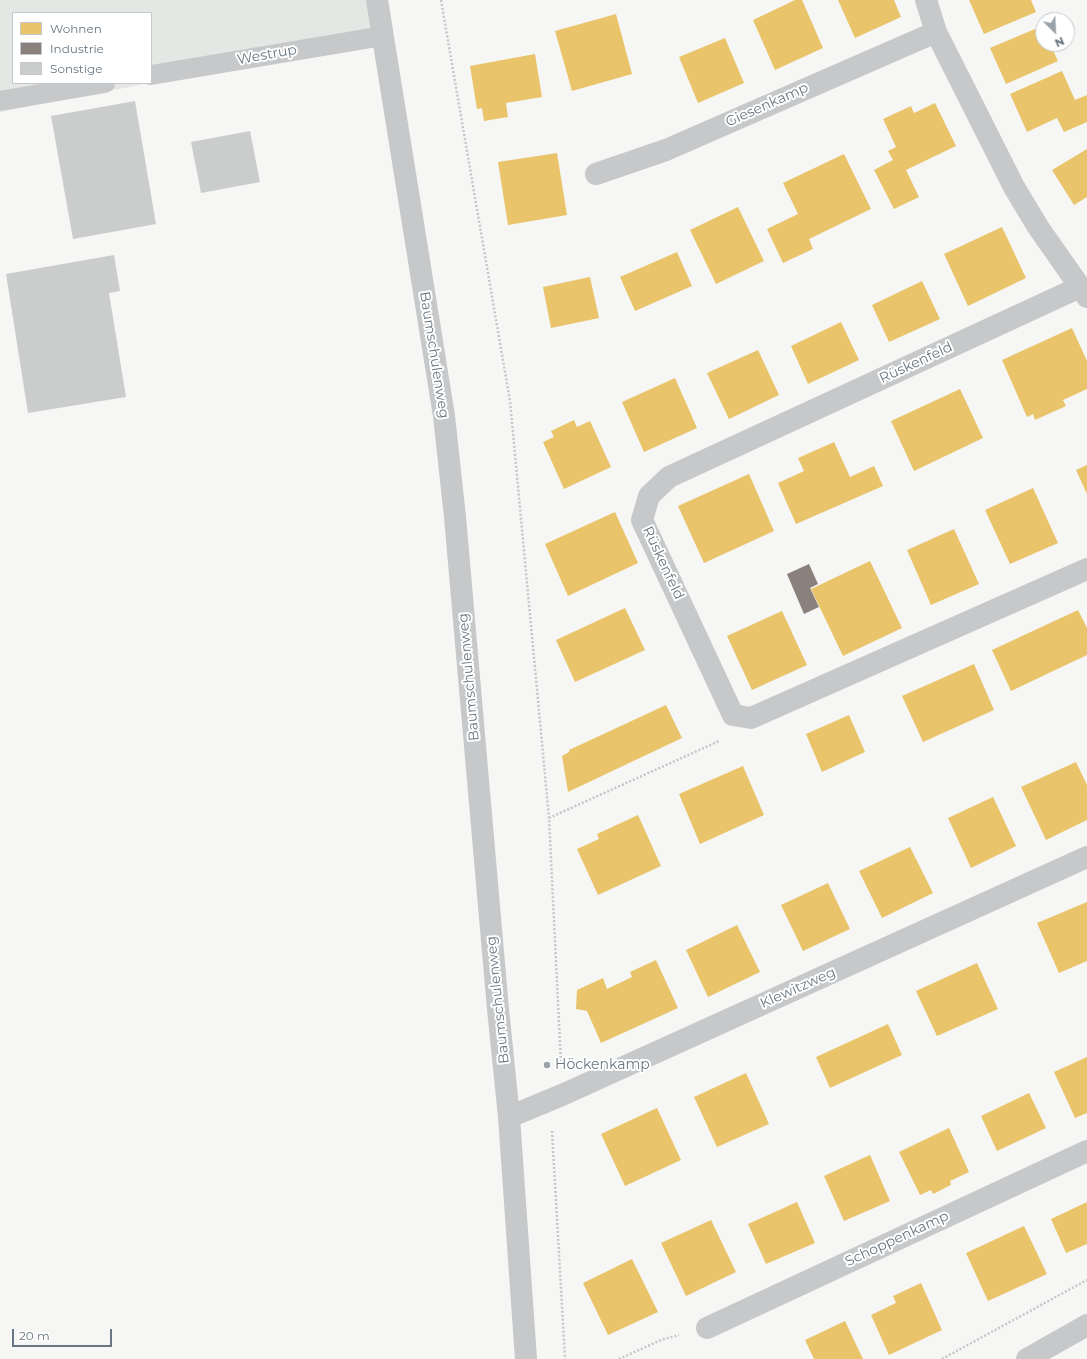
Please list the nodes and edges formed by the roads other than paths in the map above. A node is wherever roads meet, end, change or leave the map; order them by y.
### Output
1 (377, 0) edge
2 (926, 0) edge
3 (936, 32) junction
4 (383, 36) junction
5 (152, 75) edge
6 (100, 84) edge
7 (0, 101) edge
8 (596, 174) dead end
9 (1084, 292) edge
10 (1087, 569) edge
11 (1087, 857) edge
12 (509, 1118) junction
13 (1087, 1150) edge
14 (1087, 1325) edge
15 (707, 1328) road end
16 (526, 1359) edge
17 (1027, 1359) edge

1 - 4 street, Baumschulenweg
2 - 3 street
3 - 8 street, Giesenkamp
3 - 9 street
4 - 5 lane, Westrup
4 - 12 street, Baumschulenweg
6 - 7 lane
9 - 10 street, Rüskenfeld
11 - 12 street, Klewitzweg
12 - 16 street, Baumschulenweg
13 - 15 street, Schoppenkamp
14 - 17 street

